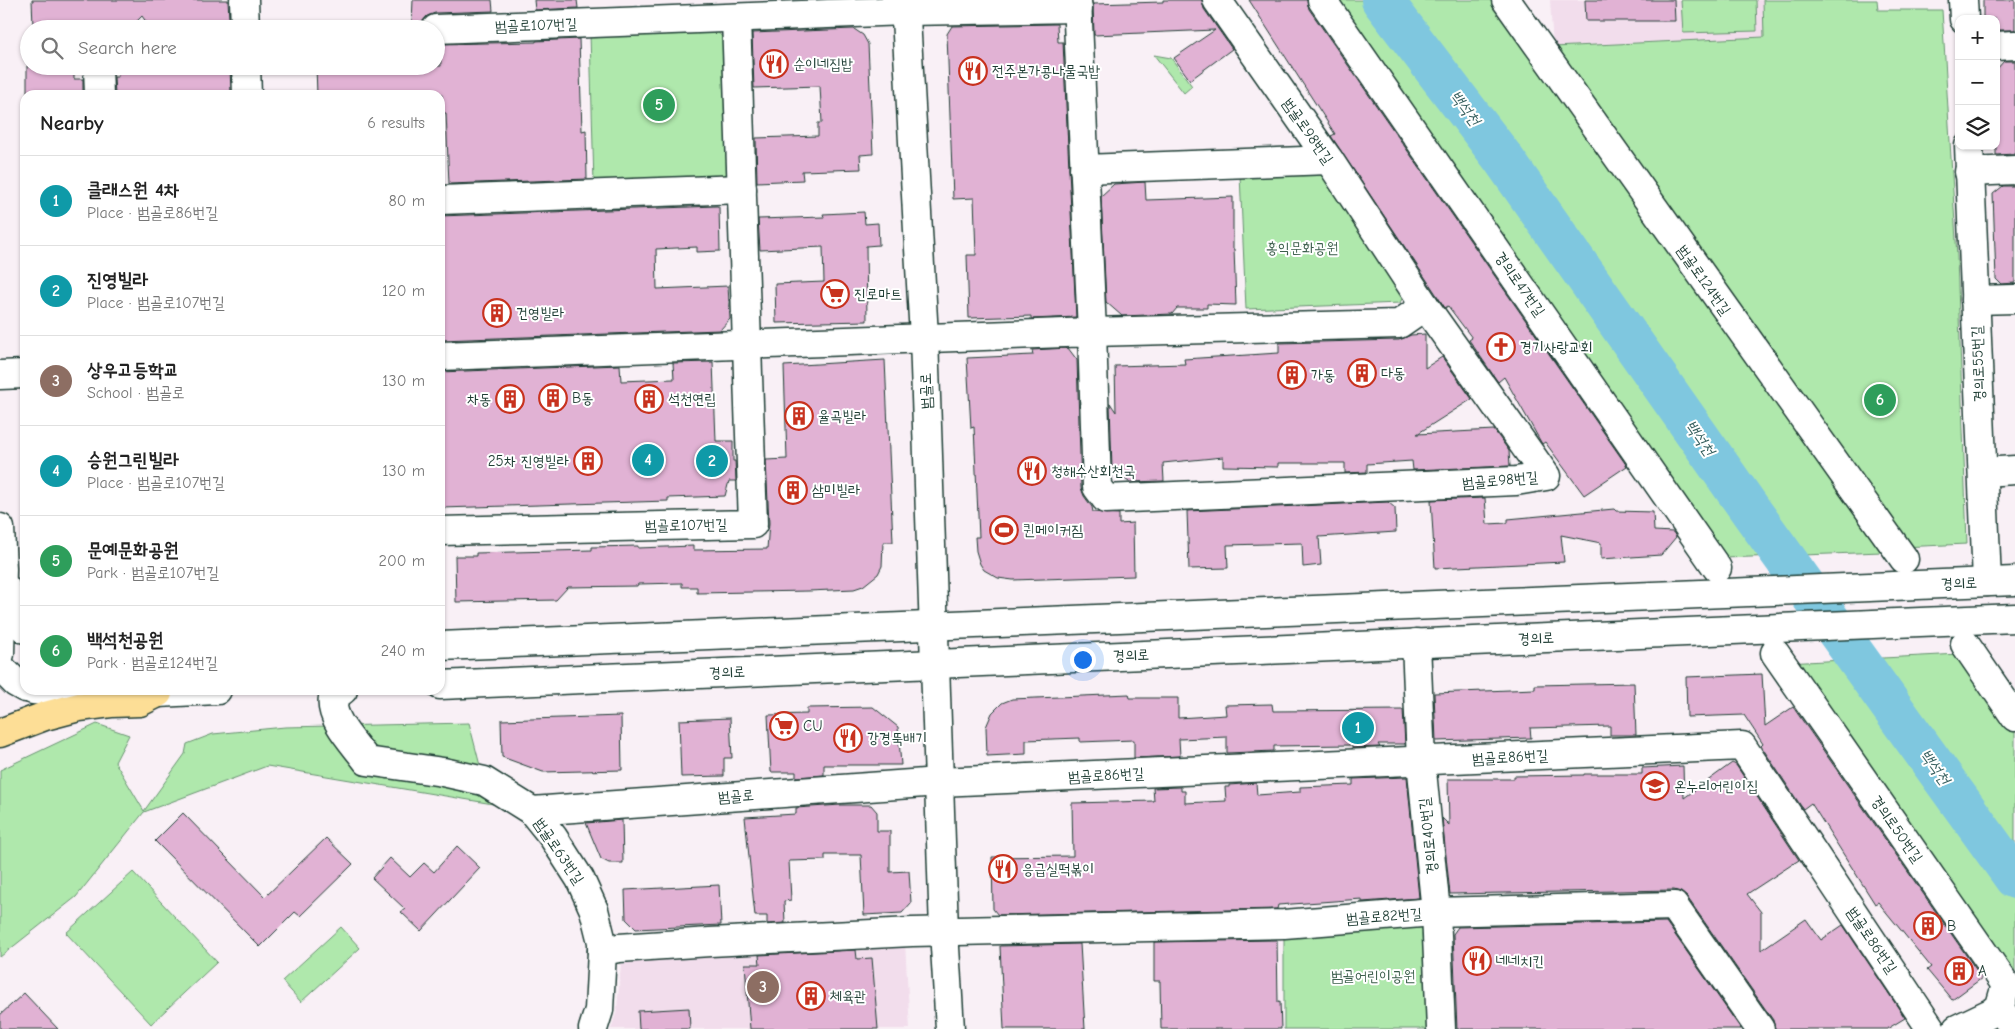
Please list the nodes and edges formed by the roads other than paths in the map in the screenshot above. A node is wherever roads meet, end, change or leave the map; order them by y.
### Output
1 (244, 0) edge
2 (1216, 0) edge
3 (1322, 0) edge
4 (1506, 0) edge
5 (1963, 0) edge
6 (1077, 4) edge
7 (905, 6) edge
8 (636, 11) edge
9 (1964, 15) edge
10 (736, 18) junction
11 (244, 20) edge
12 (445, 28) edge
13 (2015, 45) edge
14 (2000, 46) edge
15 (99, 75) edge
16 (246, 75) edge
17 (100, 90) edge
18 (247, 90) edge
19 (1969, 159) edge
20 (1328, 160) junction
21 (1084, 169) junction
22 (2015, 170) edge
23 (742, 189) junction
24 (445, 200) edge
25 (2015, 299) edge
26 (1975, 300) junction
27 (1425, 306) junction
28 (1092, 332) junction
29 (924, 338) junction
30 (747, 345) junction
31 (445, 356) edge
32 (20, 374) edge
33 (0, 375) edge
34 (2015, 470) edge
35 (1983, 472) junction
36 (0, 528) edge
37 (445, 531) edge
38 (2, 568) junction
39 (1717, 568) dead end
40 (1904, 572) junction
41 (2015, 581) edge
42 (1988, 582) junction
43 (2015, 618) edge
44 (20, 621) edge
45 (934, 625) junction
46 (1416, 643) junction
47 (1965, 644) dead end
48 (445, 646) edge
49 (1775, 653) dead end
50 (0, 654) edge
51 (20, 663) edge
52 (936, 663) junction
53 (0, 665) edge
54 (20, 685) edge
55 (445, 685) edge
56 (148, 695) edge
57 (336, 695) edge
58 (2015, 717) edge
59 (0, 733) edge
60 (1421, 761) junction
61 (939, 782) junction
62 (532, 811) junction
63 (1436, 912) junction
64 (944, 931) junction
65 (602, 952) junction
66 (2007, 1018) edge
67 (593, 1029) edge
68 (950, 1029) edge
69 (1441, 1029) edge
70 (1760, 1029) edge
71 (1931, 1029) edge
72 (1957, 1029) edge

1 - 11 street
2 - 20 street, 범골로98번길
3 - 39 street, 경의로47번길
4 - 40 street, 범골로124번길
5 - 9 street
6 - 7 street, 범골로107번길
6 - 21 street, 범골로98번길
7 - 10 street, 범골로107번길
7 - 29 street, 범골로
8 - 10 street, 범골로107번길
8 - 12 street, 범골로107번길
10 - 23 street, 범골로107번길
13 - 14 street
15 - 17 street
16 - 18 street
19 - 22 street
19 - 26 street, 경의로55번길
20 - 21 street
20 - 27 street, 범골로98번길
21 - 28 street, 범골로98번길
23 - 24 street
23 - 30 street, 범골로107번길
25 - 26 street
26 - 35 street, 경의로55번길
27 - 28 street
27 - 28 street, 범골로98번길
28 - 29 street
29 - 30 street
29 - 45 street, 범골로
30 - 31 street
30 - 37 street, 범골로107번길
32 - 33 street
34 - 35 street
35 - 42 street, 경의로55번길
36 - 38 street
38 - 44 street
38 - 50 street
40 - 42 street, 경의로
40 - 45 street, 경의로
41 - 42 street, 경의로
43 - 46 street, 경의로
45 - 48 street
45 - 52 street, 범골로
46 - 52 street, 경의로
46 - 60 street, 경의로40번길
47 - 58 street
49 - 66 street, 경의로50번길
51 - 53 street
52 - 55 street, 경의로
52 - 61 street, 범골로
53 - 54 street
56 - 59 highway
57 - 62 street, 범골로63번길
60 - 61 street, 범골로86번길
60 - 63 street, 경의로40번길
60 - 71 street, 범골로86번길
61 - 62 street, 범골로
61 - 64 street, 범골로
62 - 65 street, 범골로63번길
63 - 64 street, 범골로82번길
63 - 69 street, 경의로40번길
63 - 70 street, 범골로82번길
64 - 65 street
64 - 68 street, 범골로
65 - 67 street, 범골로63번길
66 - 72 street

